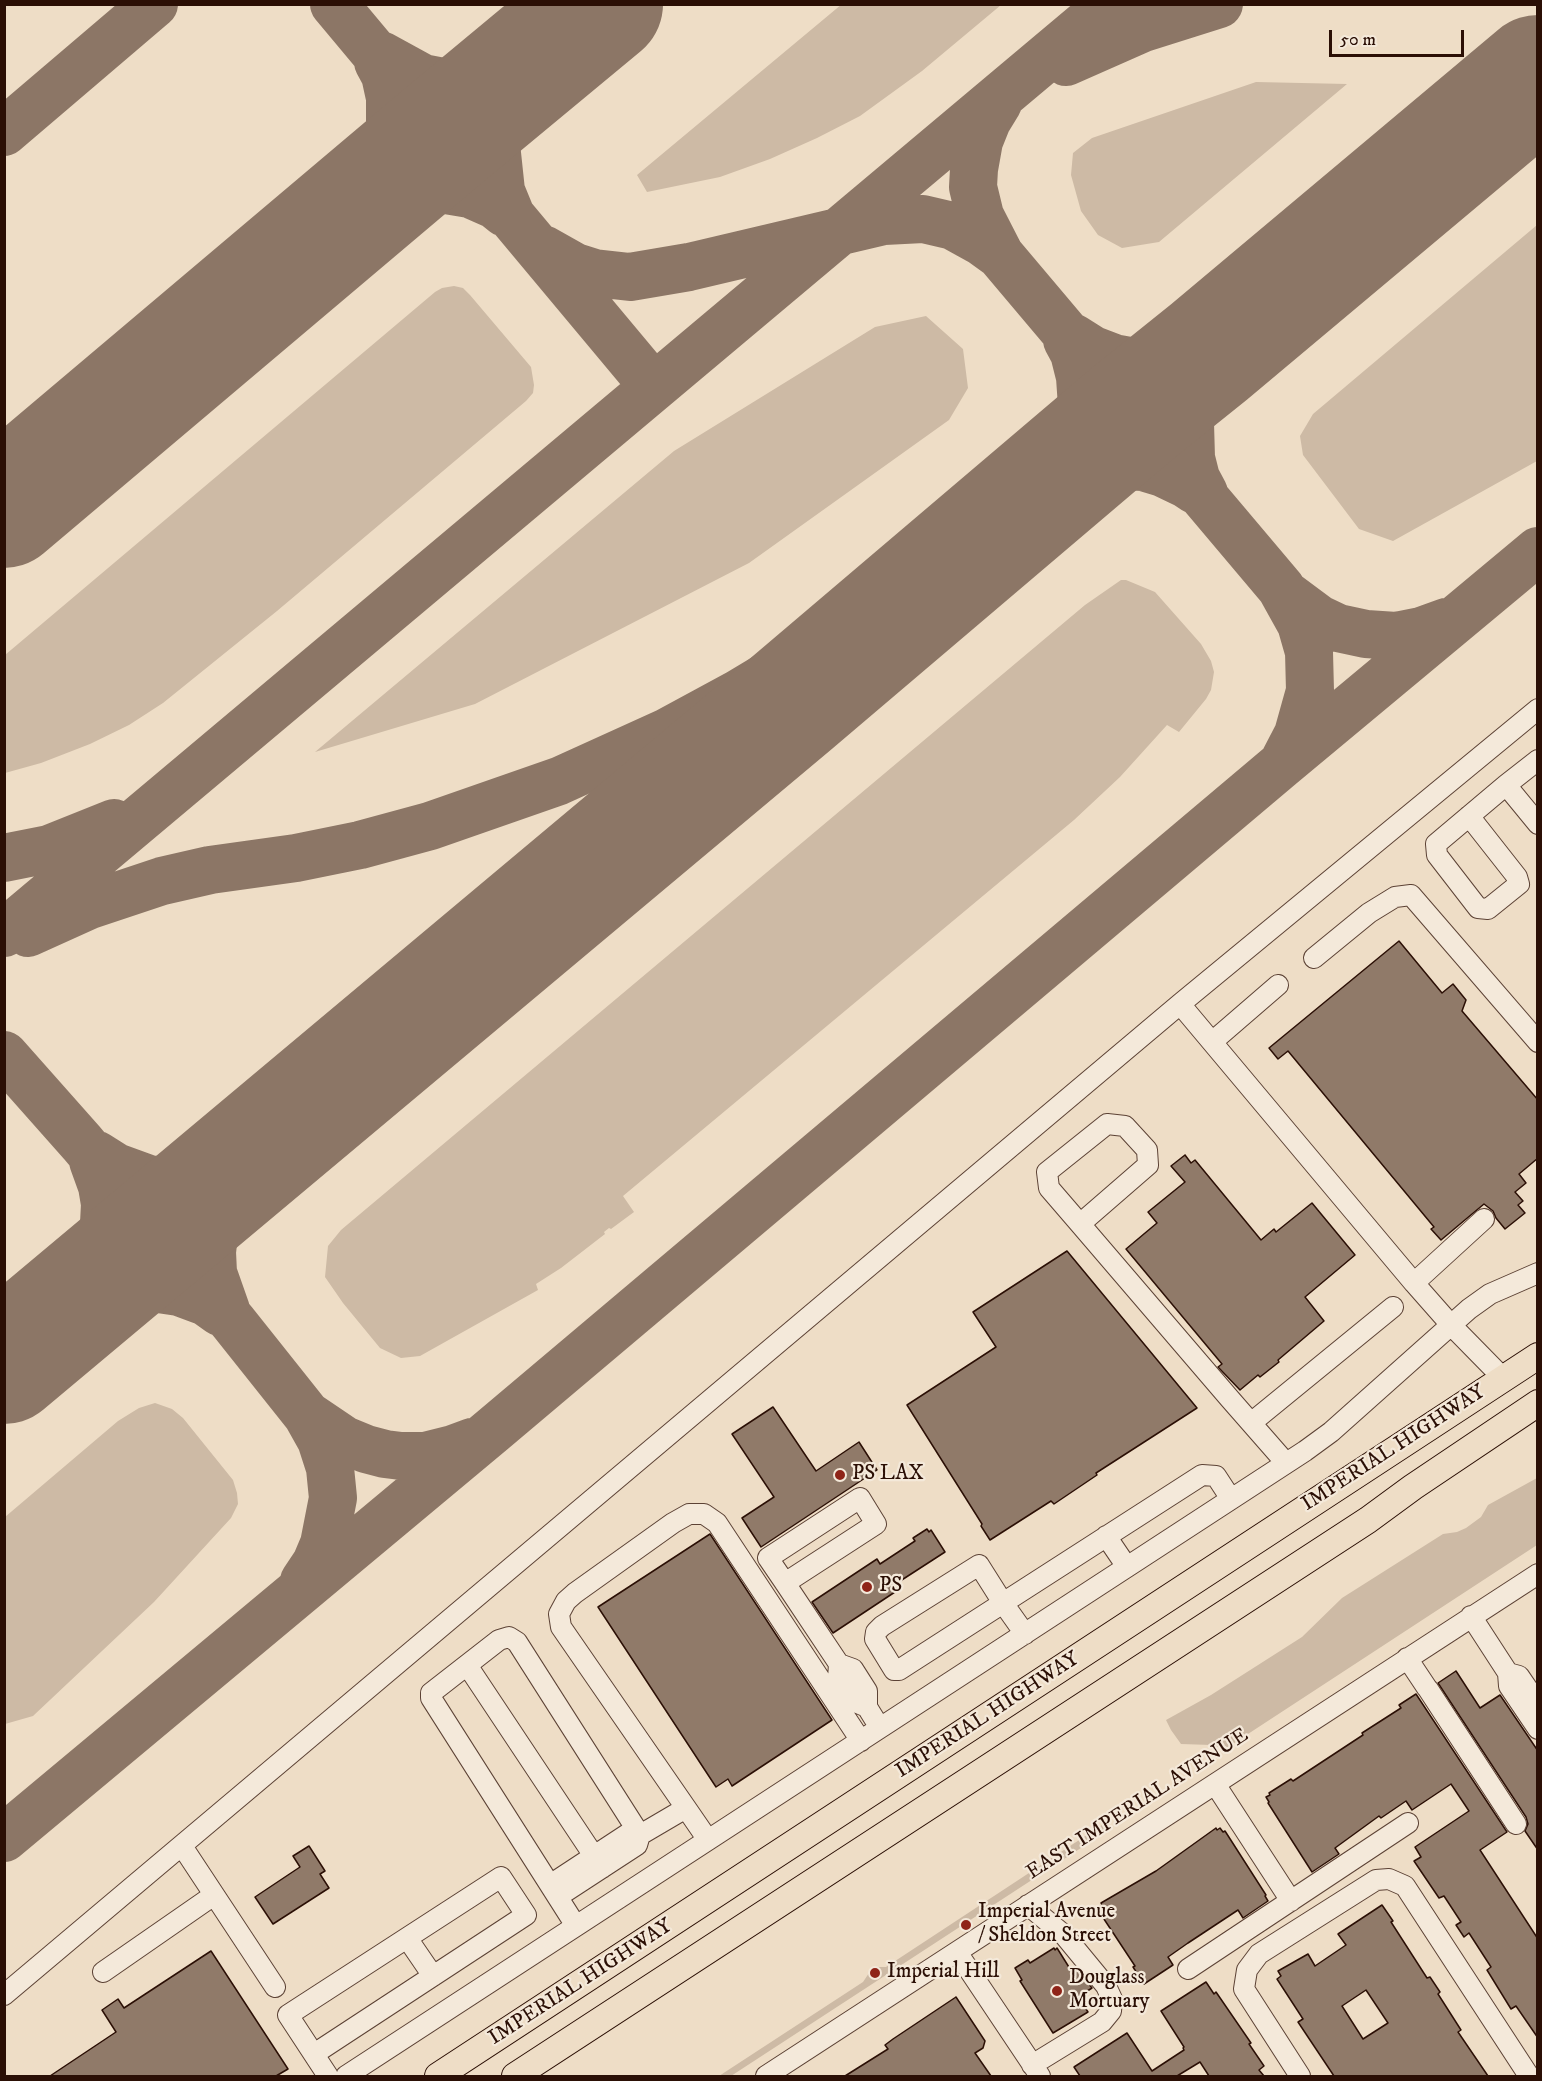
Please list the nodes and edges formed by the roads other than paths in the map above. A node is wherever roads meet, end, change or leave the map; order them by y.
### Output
1 (1538, 709) edge
2 (1538, 760) edge
3 (1506, 785) junction
4 (1469, 816) junction
5 (1538, 824) edge
6 (1314, 958) dead end
7 (1278, 985) dead end
8 (1180, 1004) junction
9 (1212, 1042) junction
10 (1538, 1042) edge
11 (1484, 1219) dead end
12 (1080, 1224) junction
13 (1538, 1273) edge
14 (1414, 1283) junction
15 (1394, 1307) dead end
16 (1451, 1325) junction
17 (1538, 1356) edge
18 (1503, 1378) junction
19 (1531, 1407) edge
20 (1251, 1423) junction
21 (1286, 1463) junction
22 (1231, 1499) junction
23 (1106, 1536) junction
24 (1127, 1567) junction
25 (1538, 1574) edge
26 (785, 1583) junction
27 (1003, 1603) junction
28 (1471, 1616) junction
29 (1025, 1634) junction
30 (1407, 1658) junction
31 (468, 1665) junction
32 (1508, 1673) junction
33 (1538, 1704) edge
34 (880, 1728) junction
35 (1538, 1729) edge
36 (861, 1741) junction
37 (1215, 1784) junction
38 (686, 1808) junction
39 (1408, 1823) dead end
40 (1516, 1824) dead end
41 (640, 1835) junction
42 (708, 1840) junction
43 (182, 1846) junction
44 (598, 1862) junction
45 (554, 1891) junction
46 (214, 1895) junction
47 (1291, 1901) junction
48 (1028, 1905) junction
49 (576, 1926) junction
50 (407, 1938) junction
51 (957, 1952) junction
52 (1188, 1969) dead end
53 (103, 1972) dead end
54 (433, 1976) junction
55 (275, 1988) dead end
56 (4, 1995) edge
57 (314, 2054) junction
58 (1036, 2071) edge
59 (328, 2076) edge
60 (346, 2076) edge
61 (438, 2076) edge
62 (515, 2076) edge
63 (770, 2076) edge
64 (1300, 2076) edge
65 (1529, 2076) edge

1 - 8 street
2 - 3 street
3 - 4 street
3 - 5 street
4 - 4 street
6 - 10 street
7 - 9 street
8 - 9 street
8 - 43 street
9 - 14 street
11 - 14 street
12 - 12 street
12 - 20 street
13 - 16 street
14 - 16 street
15 - 20 street
16 - 18 street
16 - 21 street
17 - 18 main road, IMPERIAL HIGHWAY
18 - 19 main road
18 - 61 main road, IMPERIAL HIGHWAY
19 - 62 main road, IMPERIAL HIGHWAY
20 - 21 street
21 - 22 street
22 - 23 street
22 - 24 street
23 - 24 street
23 - 27 street
24 - 29 street
25 - 28 street, EAST IMPERIAL AVENUE
26 - 26 street
26 - 34 street
27 - 27 street
27 - 29 street
28 - 30 street, EAST IMPERIAL AVENUE
28 - 32 street
29 - 34 street
30 - 37 street, EAST IMPERIAL AVENUE
30 - 40 street
31 - 41 street
31 - 44 street
31 - 45 street
32 - 33 street
32 - 35 street
34 - 36 street
36 - 38 street
36 - 42 street
37 - 47 street
37 - 48 street, EAST IMPERIAL AVENUE
38 - 41 street
38 - 42 street
39 - 47 street
41 - 44 street
42 - 49 street
43 - 46 street
43 - 56 street
44 - 45 street
45 - 49 street
46 - 53 street
46 - 55 street
47 - 52 street
48 - 51 street, EAST IMPERIAL AVENUE
48 - 58 street
49 - 60 street
50 - 54 street
50 - 54 street
50 - 57 street
51 - 58 street
51 - 63 street, EAST IMPERIAL AVENUE
54 - 57 street
57 - 59 street
64 - 65 street

